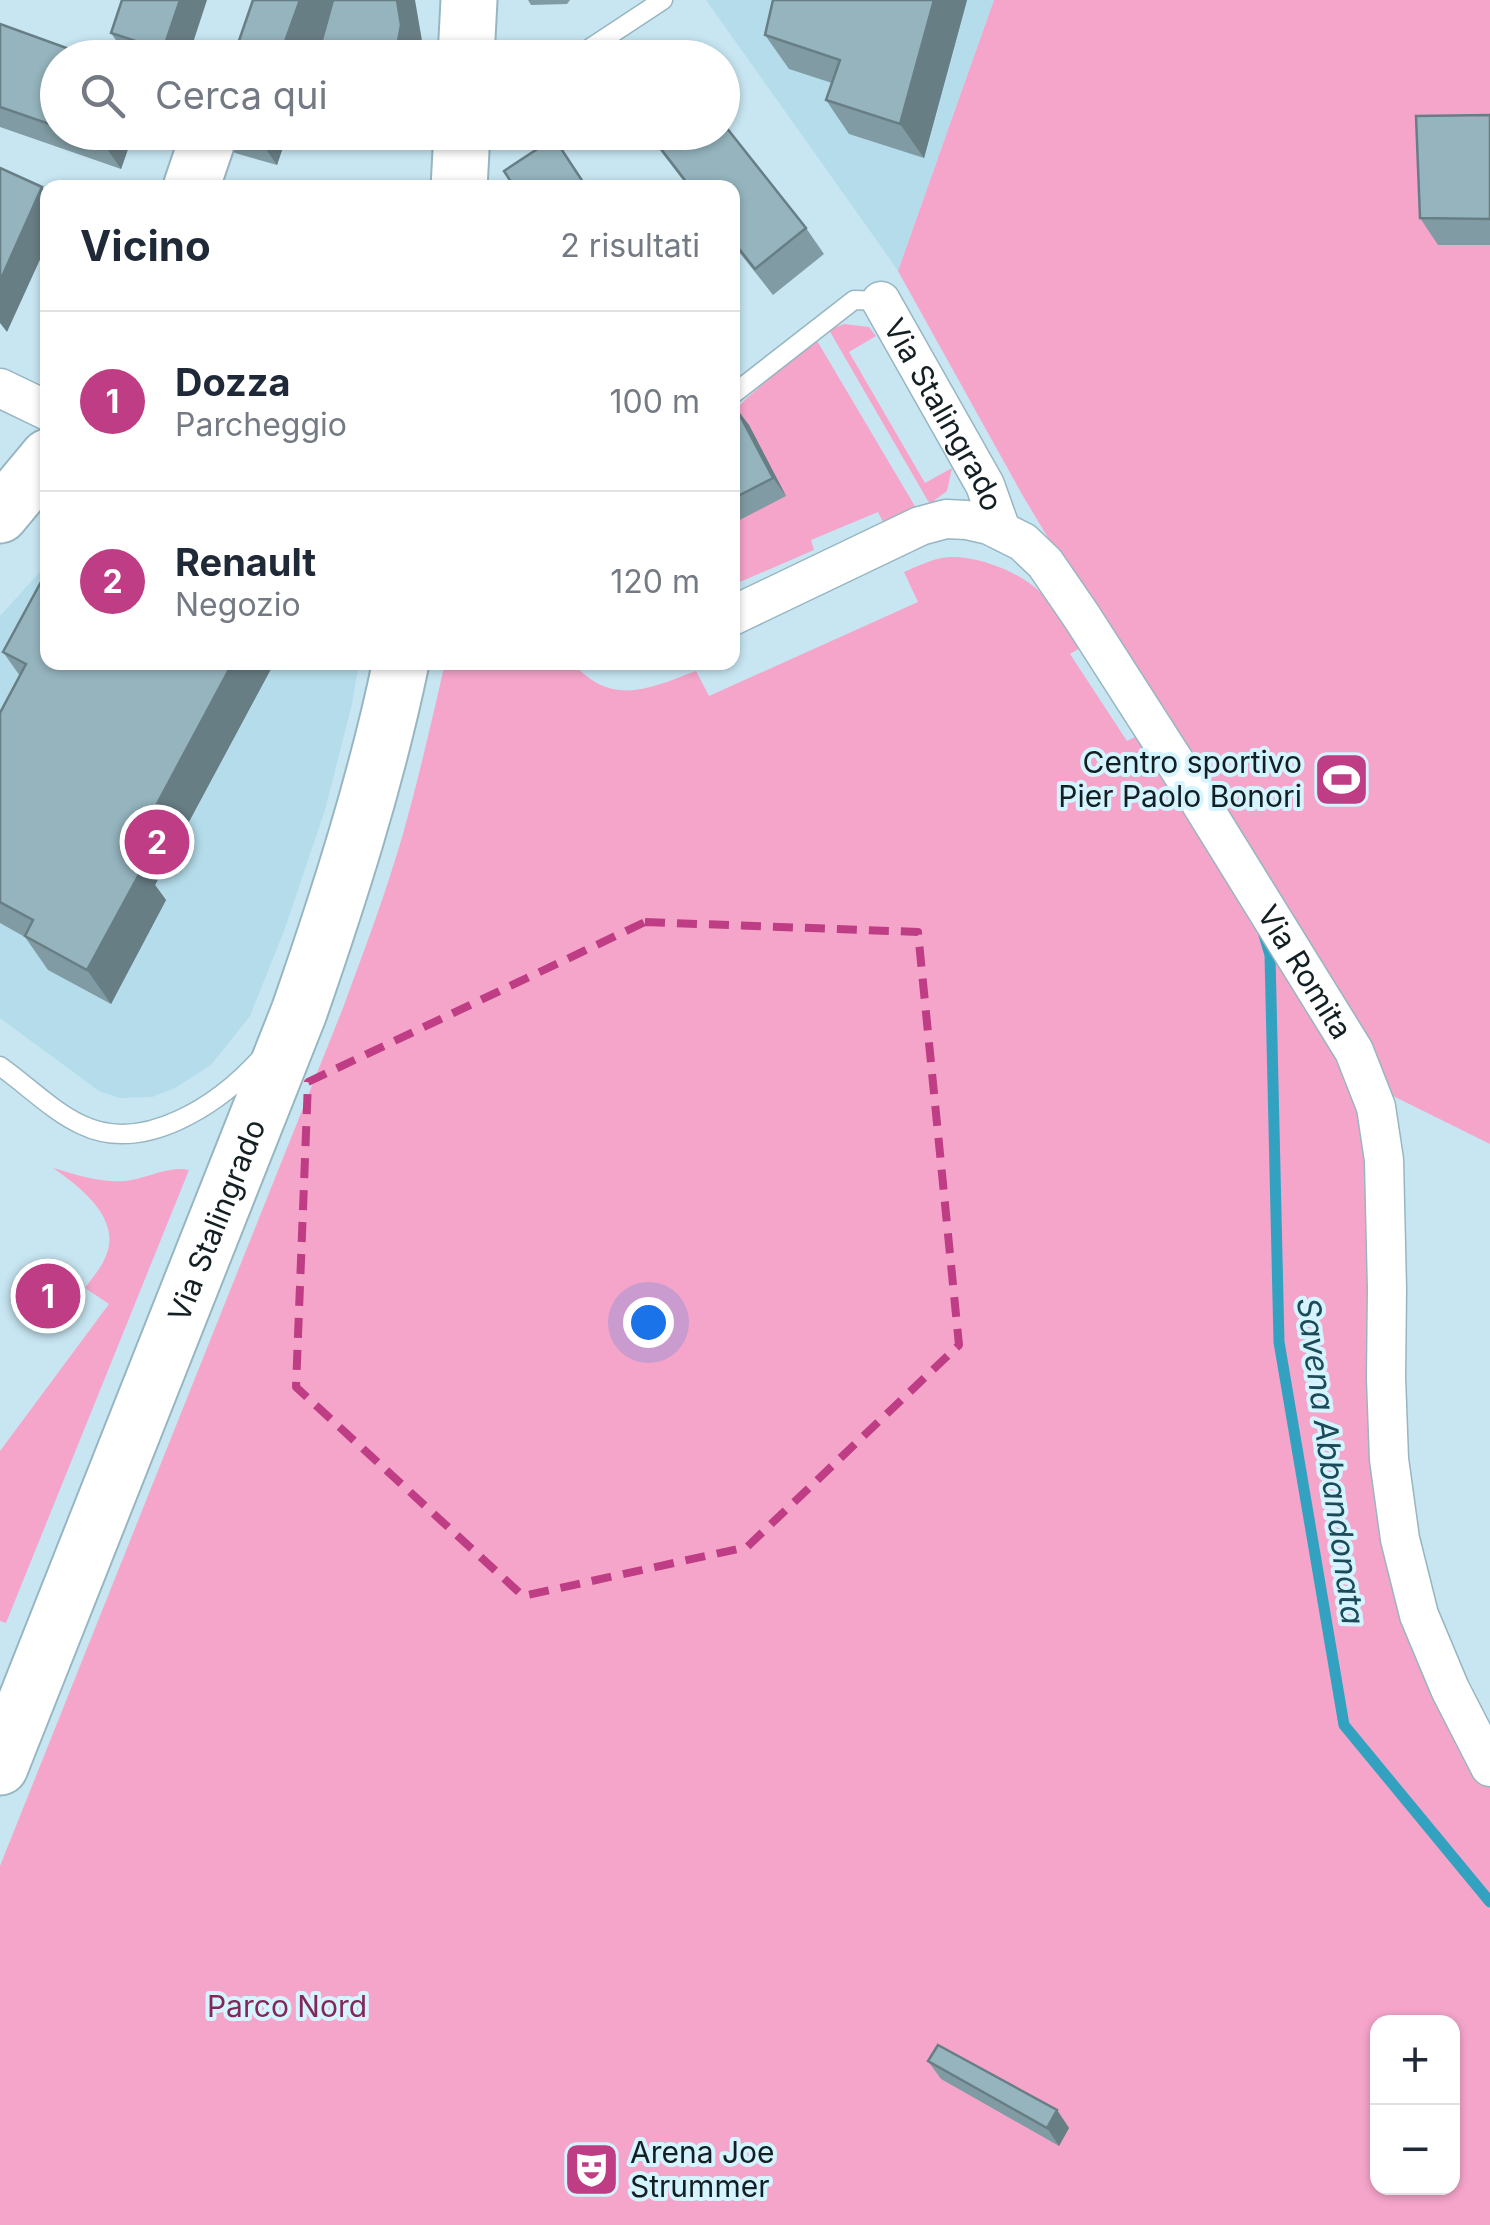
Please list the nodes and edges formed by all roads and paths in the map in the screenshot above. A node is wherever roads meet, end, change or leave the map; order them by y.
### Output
1 (469, 0) edge
2 (664, 0) edge
3 (467, 40) edge
4 (603, 40) edge
5 (204, 150) edge
6 (461, 150) edge
7 (194, 180) edge
8 (459, 180) edge
9 (880, 301) joint
10 (0, 388) edge
11 (740, 389) edge
12 (40, 438) edge
13 (40, 457) edge
14 (0, 515) edge
15 (1002, 530) junction
16 (740, 612) edge
17 (396, 676) edge
18 (300, 1012) junction
19 (0, 1066) edge
20 (0, 1767) edge
21 (1490, 1767) edge

1 - 3 main road
2 - 4 lane
5 - 7 main road
6 - 8 main road
9 - 11 lane, Via Stalingrado
9 - 15 street, Via Stalingrado
10 - 12 street
13 - 14 main road
15 - 16 street, Via Romita
15 - 21 street, Via Romita
17 - 18 main road, Via Stalingrado
18 - 19 lane
18 - 20 main road, Via Stalingrado

